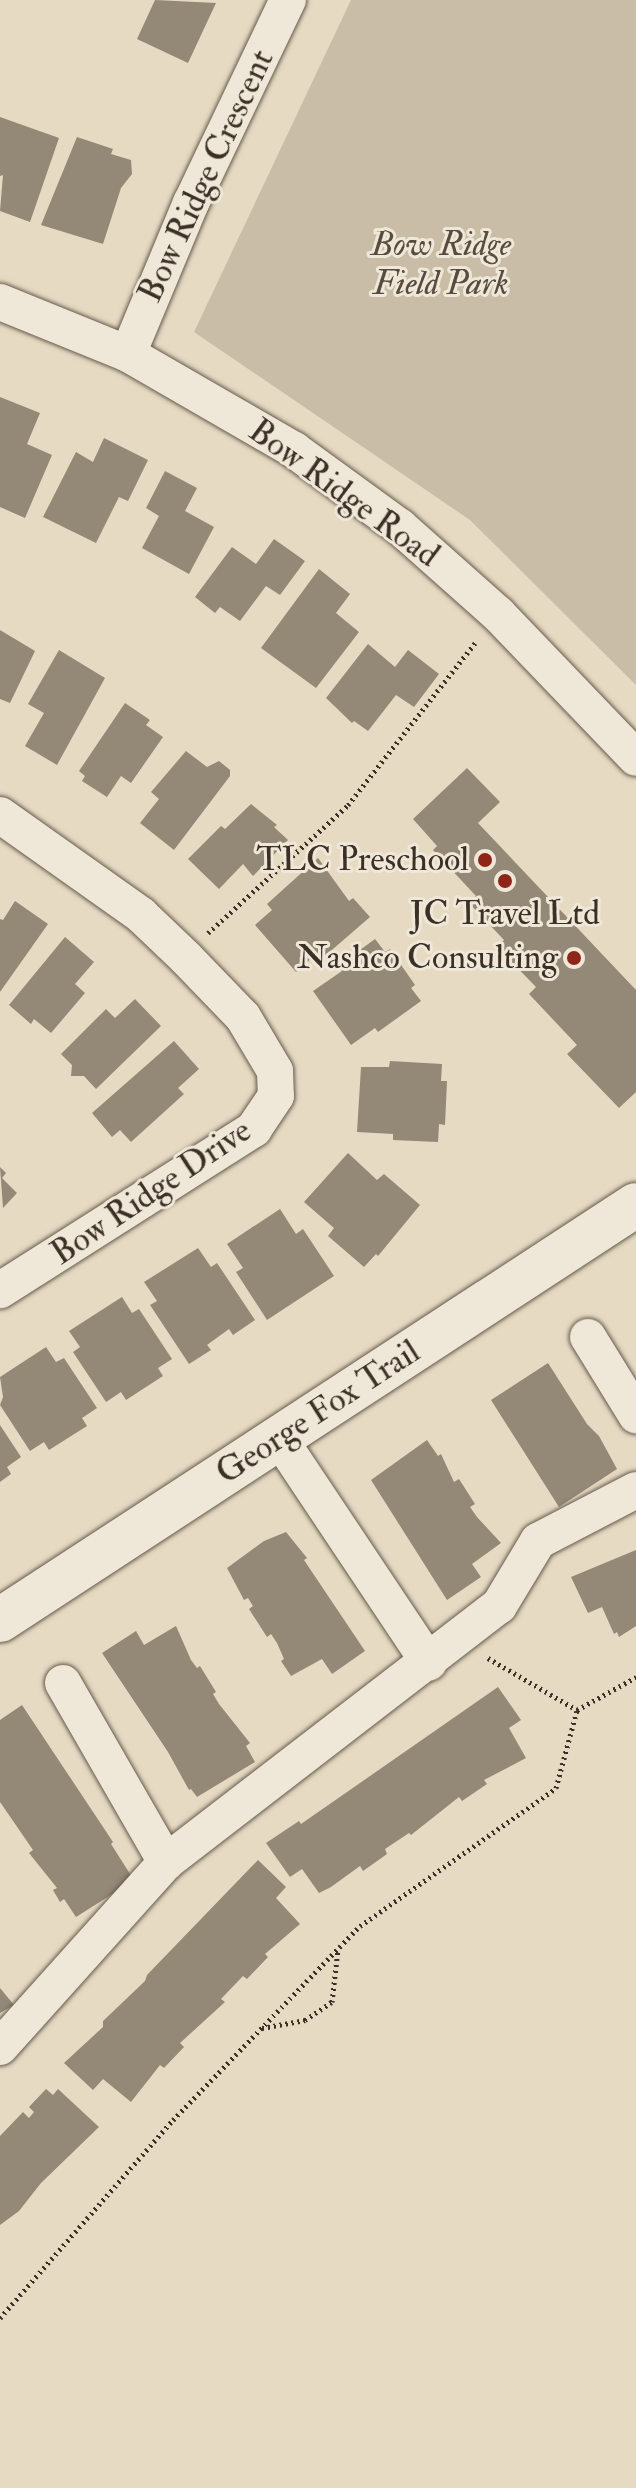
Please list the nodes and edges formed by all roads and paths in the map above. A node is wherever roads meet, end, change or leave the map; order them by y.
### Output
1 (288, 0) edge
2 (0, 302) edge
3 (128, 354) junction
4 (475, 643) dead end
5 (636, 758) edge
6 (0, 815) edge
7 (204, 936) dead end
8 (636, 1205) edge
9 (0, 1290) edge
10 (588, 1337) dead end
11 (636, 1415) edge
12 (279, 1438) junction
13 (636, 1490) edge
14 (0, 1620) edge
15 (429, 1663) junction
16 (636, 1677) edge
17 (63, 1683) dead end
18 (577, 1710) junction
19 (166, 1862) junction
20 (338, 1949) junction
21 (261, 2028) junction
22 (0, 2047) edge
23 (0, 2318) edge

1 - 3 street, Bow Ridge Crescent
2 - 3 street, Bow Ridge Road
3 - 5 street, Bow Ridge Road
4 - 7 path
6 - 9 street, Bow Ridge Drive
8 - 12 street, George Fox Trail
10 - 11 street
12 - 14 street, George Fox Trail
12 - 15 street
13 - 15 street
15 - 18 path
15 - 19 street
16 - 18 path
17 - 19 street
18 - 20 path
19 - 22 street
20 - 21 path
20 - 21 path
21 - 23 path

